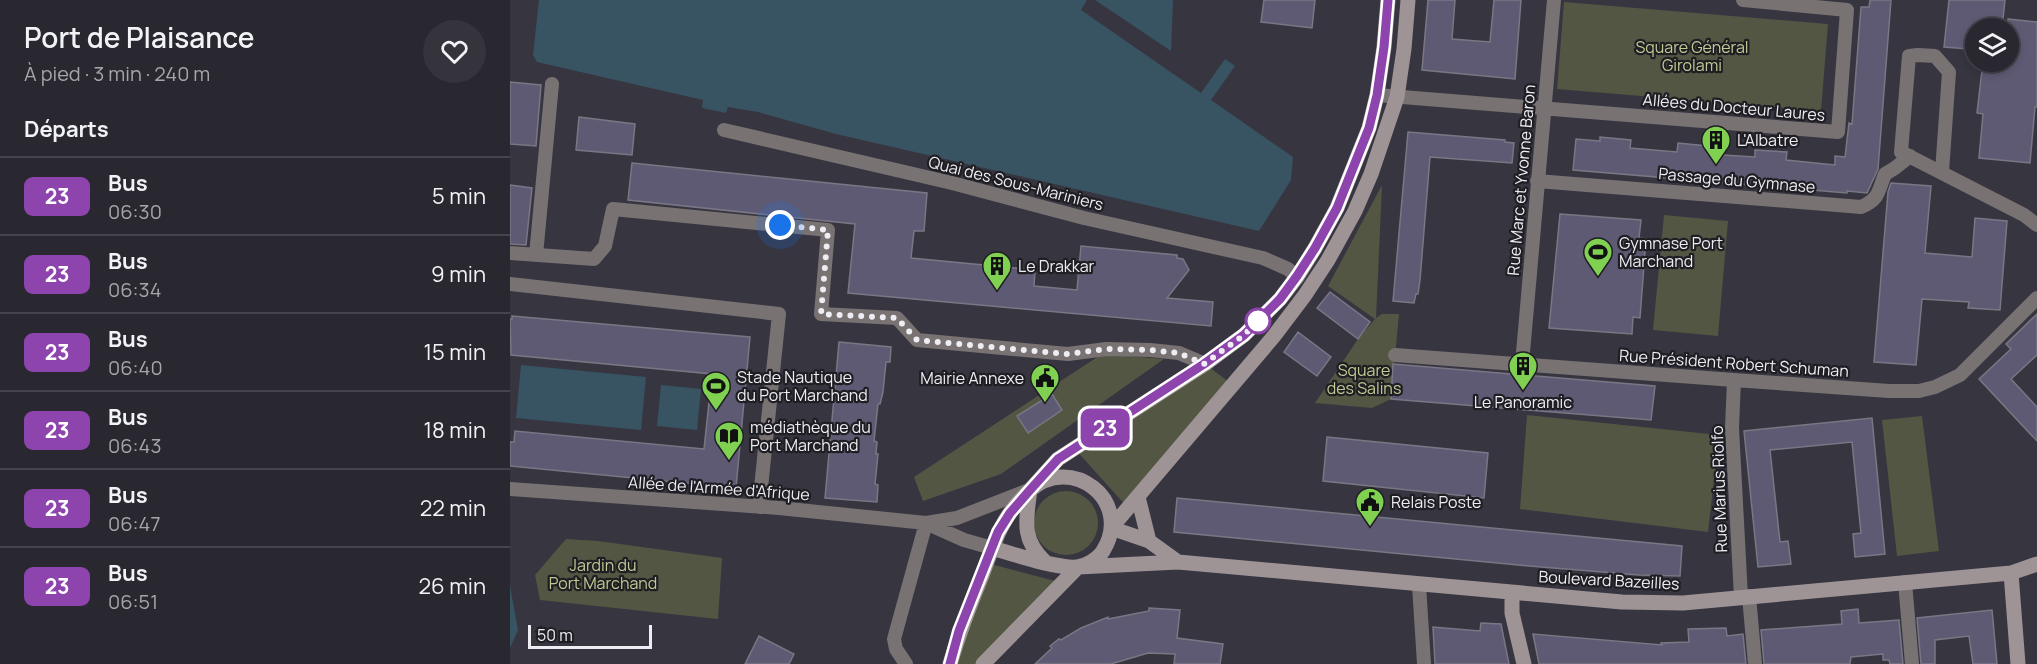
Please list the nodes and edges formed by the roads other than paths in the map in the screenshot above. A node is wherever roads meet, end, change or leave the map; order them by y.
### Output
1 (1388, 0) edge
2 (1408, 0) edge
3 (1554, 0) edge
4 (1743, 0) edge
5 (552, 84) dead end
6 (1377, 95) junction
7 (1397, 97) junction
8 (1543, 108) junction
9 (724, 130) dead end
10 (1910, 156) junction
11 (1942, 172) junction
12 (1537, 181) junction
13 (2037, 225) edge
14 (510, 253) edge
15 (536, 255) junction
16 (1297, 276) junction
17 (510, 284) edge
18 (2037, 298) edge
19 (1395, 355) dead end
20 (1204, 364) junction
21 (1522, 364) junction
22 (1734, 380) junction
23 (510, 489) edge
24 (1030, 490) junction
25 (1138, 497) junction
26 (759, 507) junction
27 (926, 523) junction
28 (1111, 528) junction
29 (1149, 541) junction
30 (992, 548) junction
31 (1045, 562) junction
32 (1178, 562) junction
33 (2037, 564) edge
34 (1078, 567) junction
35 (2010, 573) junction
36 (1905, 582) junction
37 (1419, 585) junction
38 (1512, 592) junction
39 (1745, 597) junction
40 (906, 664) edge
41 (950, 664) edge
42 (983, 664) edge
43 (1424, 664) edge
44 (1524, 664) edge
45 (1755, 664) edge
46 (1912, 664) edge
47 (2018, 664) edge

1 - 6 main road
2 - 7 main road
3 - 8 street, Rue Marc et Yvonne Baron
4 - 8 street, Allées du Docteur Laures
5 - 15 street
6 - 7 street
6 - 16 main road
7 - 8 street
7 - 25 main road
8 - 12 street, Rue Marc et Yvonne Baron
9 - 16 street, Quai des Sous-Mariniers
10 - 11 street
10 - 11 street
10 - 12 street, Passage du Gymnase
11 - 13 street
12 - 21 street, Rue Marc et Yvonne Baron
14 - 15 street
15 - 20 street
16 - 20 main road
17 - 26 street
18 - 22 street, Rue Président Robert Schuman
19 - 21 street, Rue Président Robert Schuman
20 - 24 main road
21 - 22 street, Rue Président Robert Schuman
22 - 39 street, Rue Marius Riolfo
23 - 26 street, Allée de l'Armée d'Afrique
24 - 27 street, Allée de l'Armée d'Afrique
24 - 28 main road
24 - 30 main road
24 - 31 main road
25 - 28 main road
25 - 29 main road
26 - 27 street, Allée de l'Armée d'Afrique
27 - 30 street, Allée de l'Armée d'Afrique
27 - 40 street
28 - 29 main road
28 - 34 main road
29 - 32 main road
30 - 31 main road
30 - 41 main road
31 - 34 main road
32 - 34 main road, Boulevard Bazeilles
32 - 37 main road, Boulevard Bazeilles
33 - 35 main road, Boulevard Bazeilles
34 - 42 main road
35 - 36 main road, Boulevard Bazeilles
35 - 47 main road
36 - 39 main road, Boulevard Bazeilles
36 - 46 street
37 - 38 main road, Boulevard Bazeilles
37 - 43 street
38 - 39 main road, Boulevard Bazeilles
38 - 44 main road
39 - 45 street, Rue Marius Riolfo

